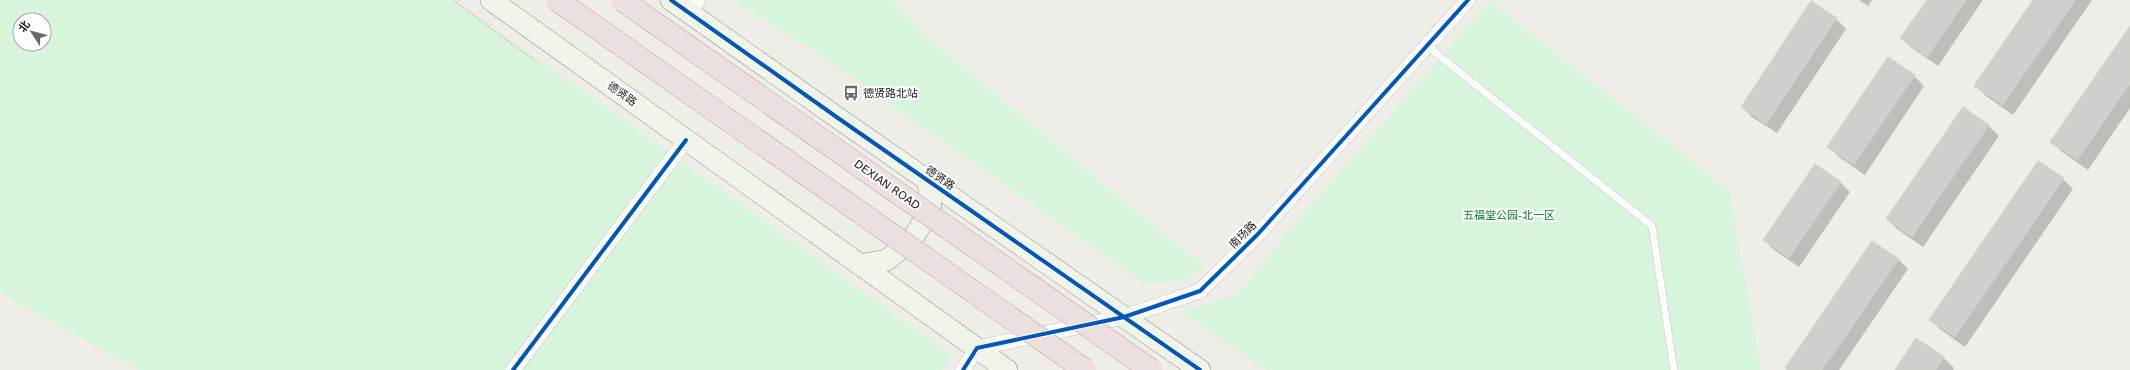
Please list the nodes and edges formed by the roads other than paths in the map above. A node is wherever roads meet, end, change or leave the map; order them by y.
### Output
1 (491, 0) edge
2 (557, 0) edge
3 (622, 0) edge
4 (671, 0) edge
5 (1468, 0) edge
6 (694, 6) edge
7 (1427, 46) junction
8 (686, 140) junction
9 (928, 181) junction
10 (860, 265) junction
11 (1124, 316) junction
12 (977, 348) junction
13 (513, 370) edge
14 (964, 370) edge
15 (1008, 370) edge
16 (1085, 370) edge
17 (1151, 370) edge
18 (1200, 370) edge
19 (1674, 370) edge

1 - 8 street, 德贤路
2 - 16 highway, bridge
3 - 17 highway, DEXIAN ROAD, bridge
4 - 6 street, 德贤路
5 - 7 street, 南场路
6 - 9 street, 德贤路
7 - 11 street, 南场路
7 - 19 lane
8 - 10 street, 德贤路
8 - 13 street
9 - 10 street
9 - 11 street, 德贤路
10 - 12 street, 德贤路
11 - 12 street, 南场路
11 - 18 street, 德贤路
12 - 14 street
12 - 15 street, 德贤路

